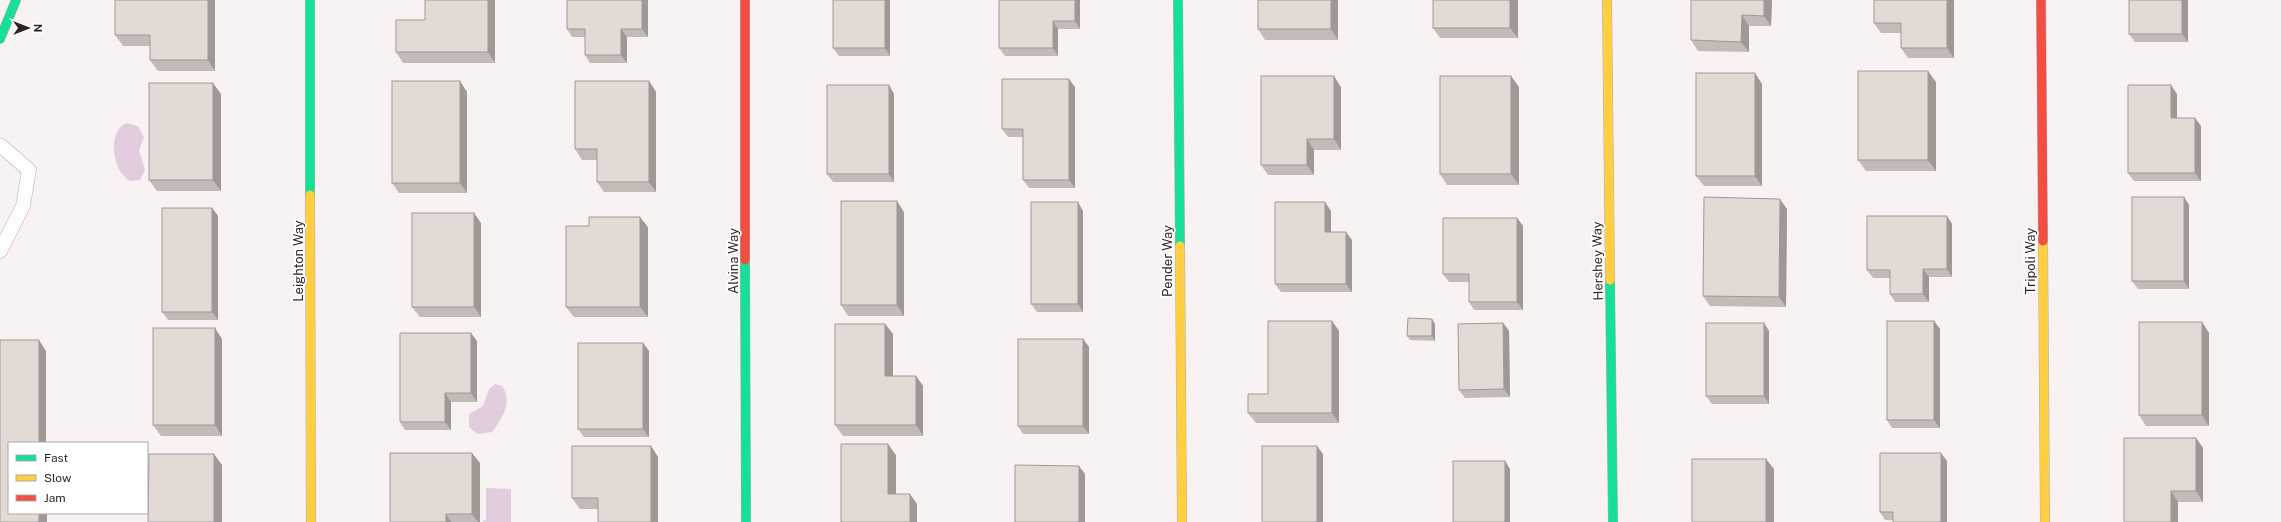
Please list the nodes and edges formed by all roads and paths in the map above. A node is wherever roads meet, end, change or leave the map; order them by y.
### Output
1 (16, 0) edge
2 (310, 0) edge
3 (745, 0) edge
4 (1178, 0) edge
5 (1608, 0) edge
6 (2041, 0) edge
7 (0, 39) edge
8 (0, 145) edge
9 (0, 251) edge
10 (311, 522) edge
11 (746, 522) edge
12 (1182, 522) edge
13 (1613, 522) edge
14 (2046, 522) edge

1 - 7 street
2 - 10 street, Leighton Way
3 - 11 street, Alvina Way
4 - 12 street, Pender Way
5 - 13 street, Hershey Way
6 - 14 street, Tripoli Way
8 - 9 lane

